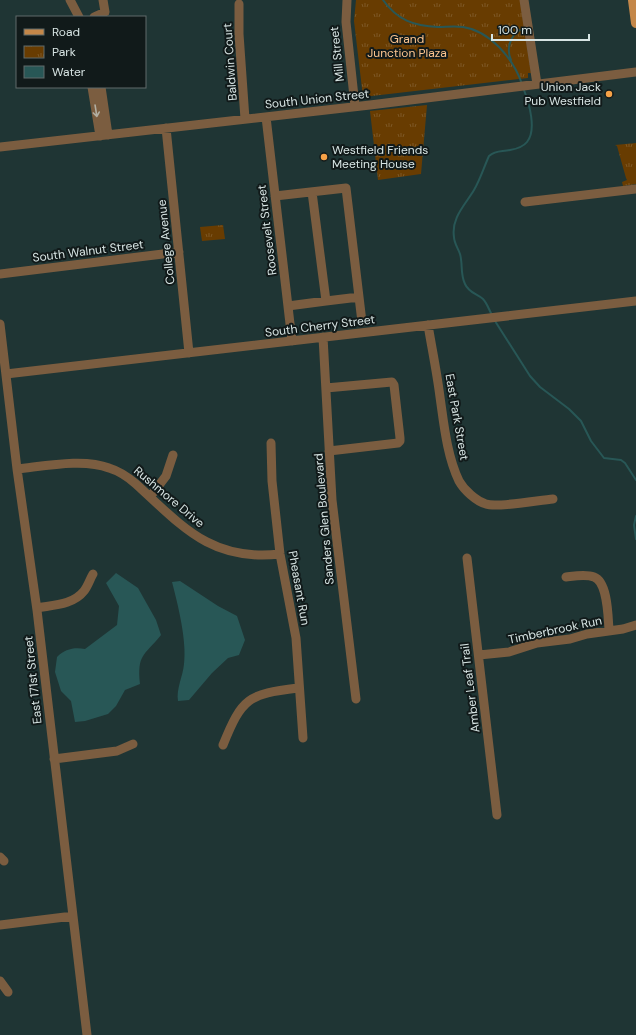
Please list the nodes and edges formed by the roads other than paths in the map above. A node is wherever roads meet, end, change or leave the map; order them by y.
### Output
1 (70, 0) edge
2 (103, 0) edge
3 (347, 0) edge
4 (524, 0) edge
5 (239, 4) dead end
6 (635, 5) edge
7 (78, 16) edge
8 (96, 16) edge
9 (636, 23) edge
10 (636, 72) edge
11 (533, 85) junction
12 (92, 88) edge
13 (101, 88) edge
14 (355, 106) junction
15 (266, 117) junction
16 (245, 119) junction
17 (166, 128) junction
18 (104, 135) junction
19 (0, 146) edge
20 (636, 189) edge
21 (312, 192) junction
22 (275, 196) junction
23 (525, 202) dead end
24 (179, 252) junction
25 (0, 274) edge
26 (359, 297) junction
27 (326, 301) junction
28 (636, 301) edge
29 (288, 306) junction
30 (362, 322) dead end
31 (0, 324) edge
32 (428, 325) junction
33 (323, 337) junction
34 (292, 341) junction
35 (189, 353) junction
36 (6, 374) junction
37 (326, 388) junction
38 (271, 442) dead end
39 (329, 451) junction
40 (173, 455) dead end
41 (17, 469) junction
42 (150, 497) junction
43 (553, 499) dead end
44 (280, 554) junction
45 (467, 558) dead end
46 (93, 574) dead end
47 (566, 577) dead end
48 (37, 608) junction
49 (636, 625) edge
50 (609, 630) junction
51 (479, 655) junction
52 (298, 688) junction
53 (356, 699) dead end
54 (303, 738) dead end
55 (134, 744) dead end
56 (223, 746) dead end
57 (54, 760) junction
58 (497, 815) dead end
59 (73, 916) junction
60 (0, 925) edge
61 (0, 981) edge
62 (8, 992) dead end
63 (87, 1035) edge

1 - 7 street
2 - 8 street
3 - 14 street, Mill Street
4 - 11 street
5 - 16 street, Baldwin Court
6 - 9 main road
10 - 11 street, South Union Street
11 - 14 street, South Union Street
12 -> 18 street
13 - 18 street
14 - 15 street, South Union Street
15 - 16 street, South Union Street
15 - 22 street, Roosevelt Street
16 - 17 street, South Union Street
17 - 18 street, South Union Street
17 - 24 street, College Avenue
18 - 19 street, South Union Street
20 - 23 street
21 - 22 street
21 - 26 street
21 - 27 street
22 - 29 street, Roosevelt Street
24 - 25 street, South Walnut Street
24 - 35 street, College Avenue
26 - 27 street
26 - 30 street
27 - 29 street
28 - 32 street, South Cherry Street
29 - 34 street, Roosevelt Street
31 - 36 street, East 171st Street
32 - 33 street, South Cherry Street
32 - 43 street, East Park Street
33 - 34 street, South Cherry Street
33 - 37 street, Sanders Glen Boulevard
34 - 35 street, South Cherry Street
35 - 36 street, South Cherry Street
36 - 41 street, East 171st Street
37 - 39 street, Sanders Glen Boulevard
37 - 39 street
38 - 44 street, Pheasant Run
39 - 53 street, Sanders Glen Boulevard
40 - 42 street
41 - 42 street, Rushmore Drive
41 - 48 street, East 171st Street
42 - 44 street, Rushmore Drive
44 - 52 street, Pheasant Run
45 - 51 street, Amber Leaf Trail
46 - 48 street
47 - 50 street
48 - 57 street, East 171st Street
49 - 50 street, Timberbrook Run
50 - 51 street, Timberbrook Run
51 - 58 street, Amber Leaf Trail
52 - 54 street, Pheasant Run
52 - 56 street
55 - 57 street
57 - 59 street, East 171st Street
59 - 60 street
59 - 63 street, East 171st Street
61 - 62 street

